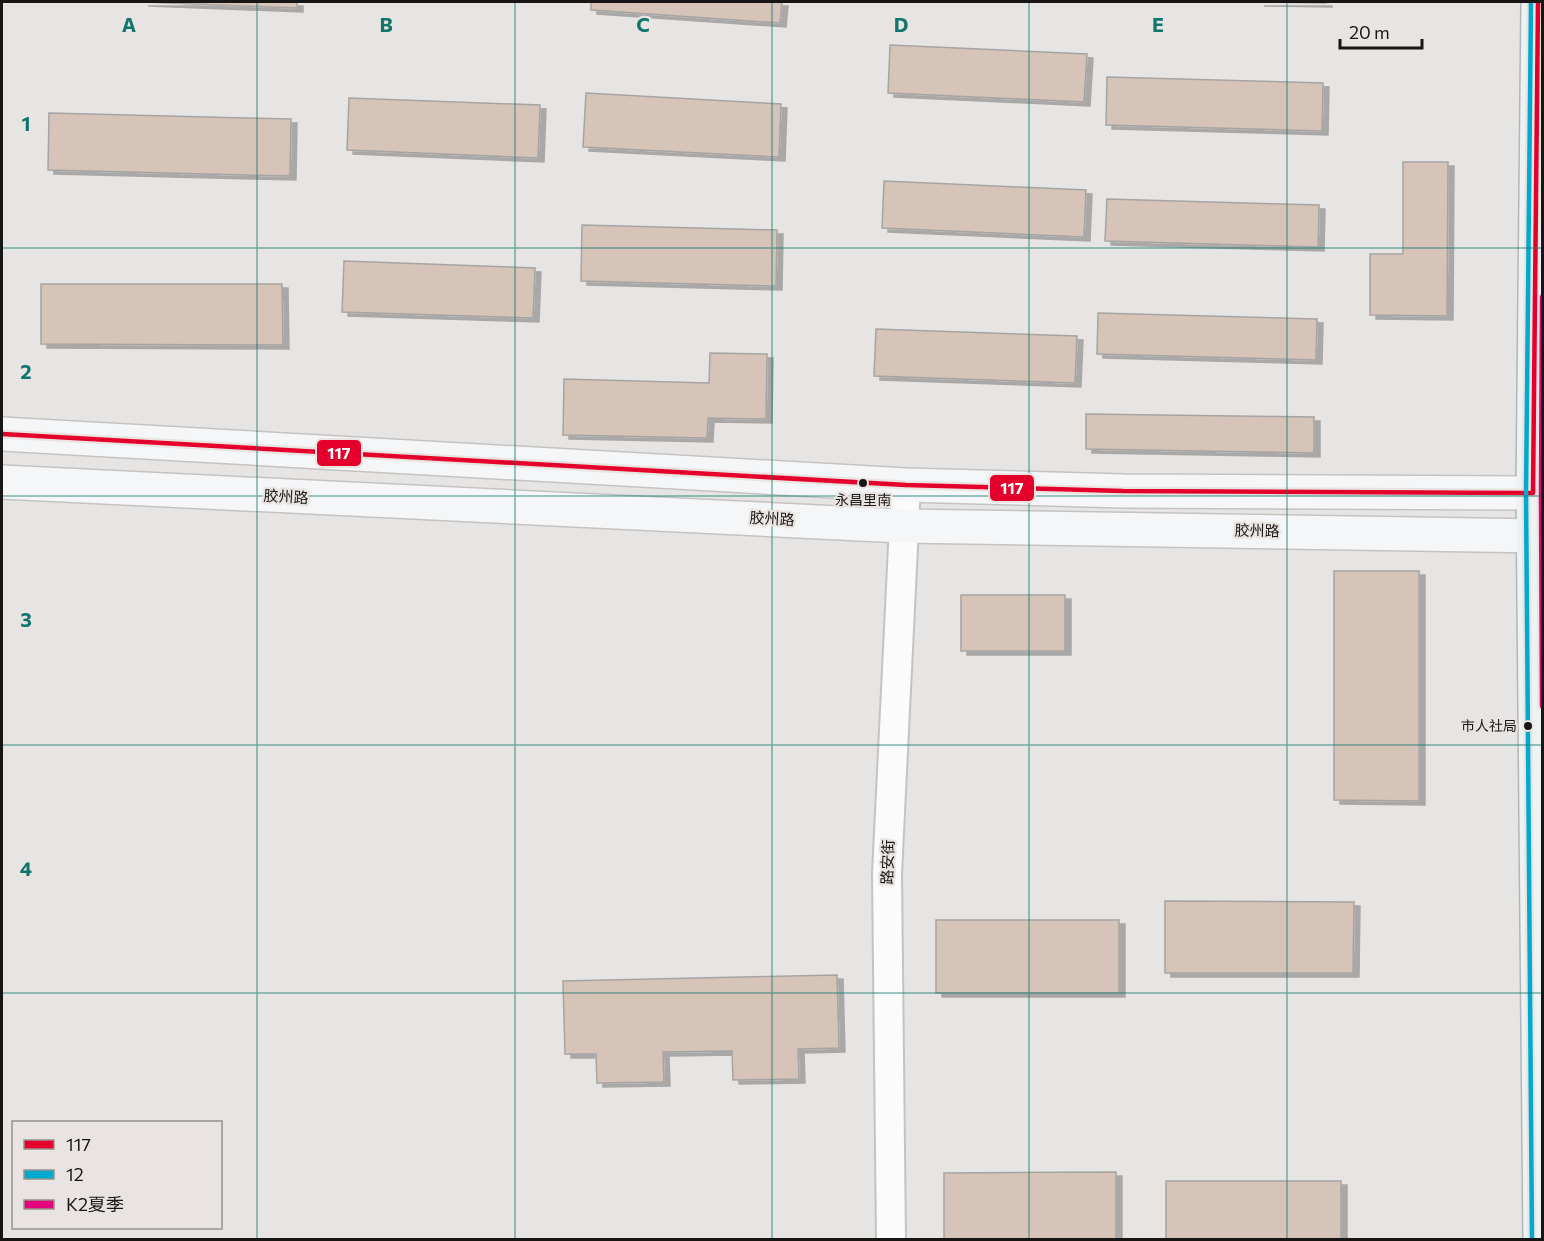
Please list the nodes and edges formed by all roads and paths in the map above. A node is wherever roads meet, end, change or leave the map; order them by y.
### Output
1 (1538, 2) edge
2 (2, 434) edge
3 (2, 482) edge
4 (906, 485) junction
5 (1538, 493) edge
6 (902, 525) junction
7 (1538, 536) edge
8 (891, 1239) edge
9 (1540, 1239) edge

1 - 5 main road
2 - 4 main road
3 - 6 main road, 胶州路
4 - 5 main road
4 - 6 street, 路安街
5 - 7 main road
6 - 7 main road, 胶州路
6 - 8 street, 路安街
7 - 9 main road

